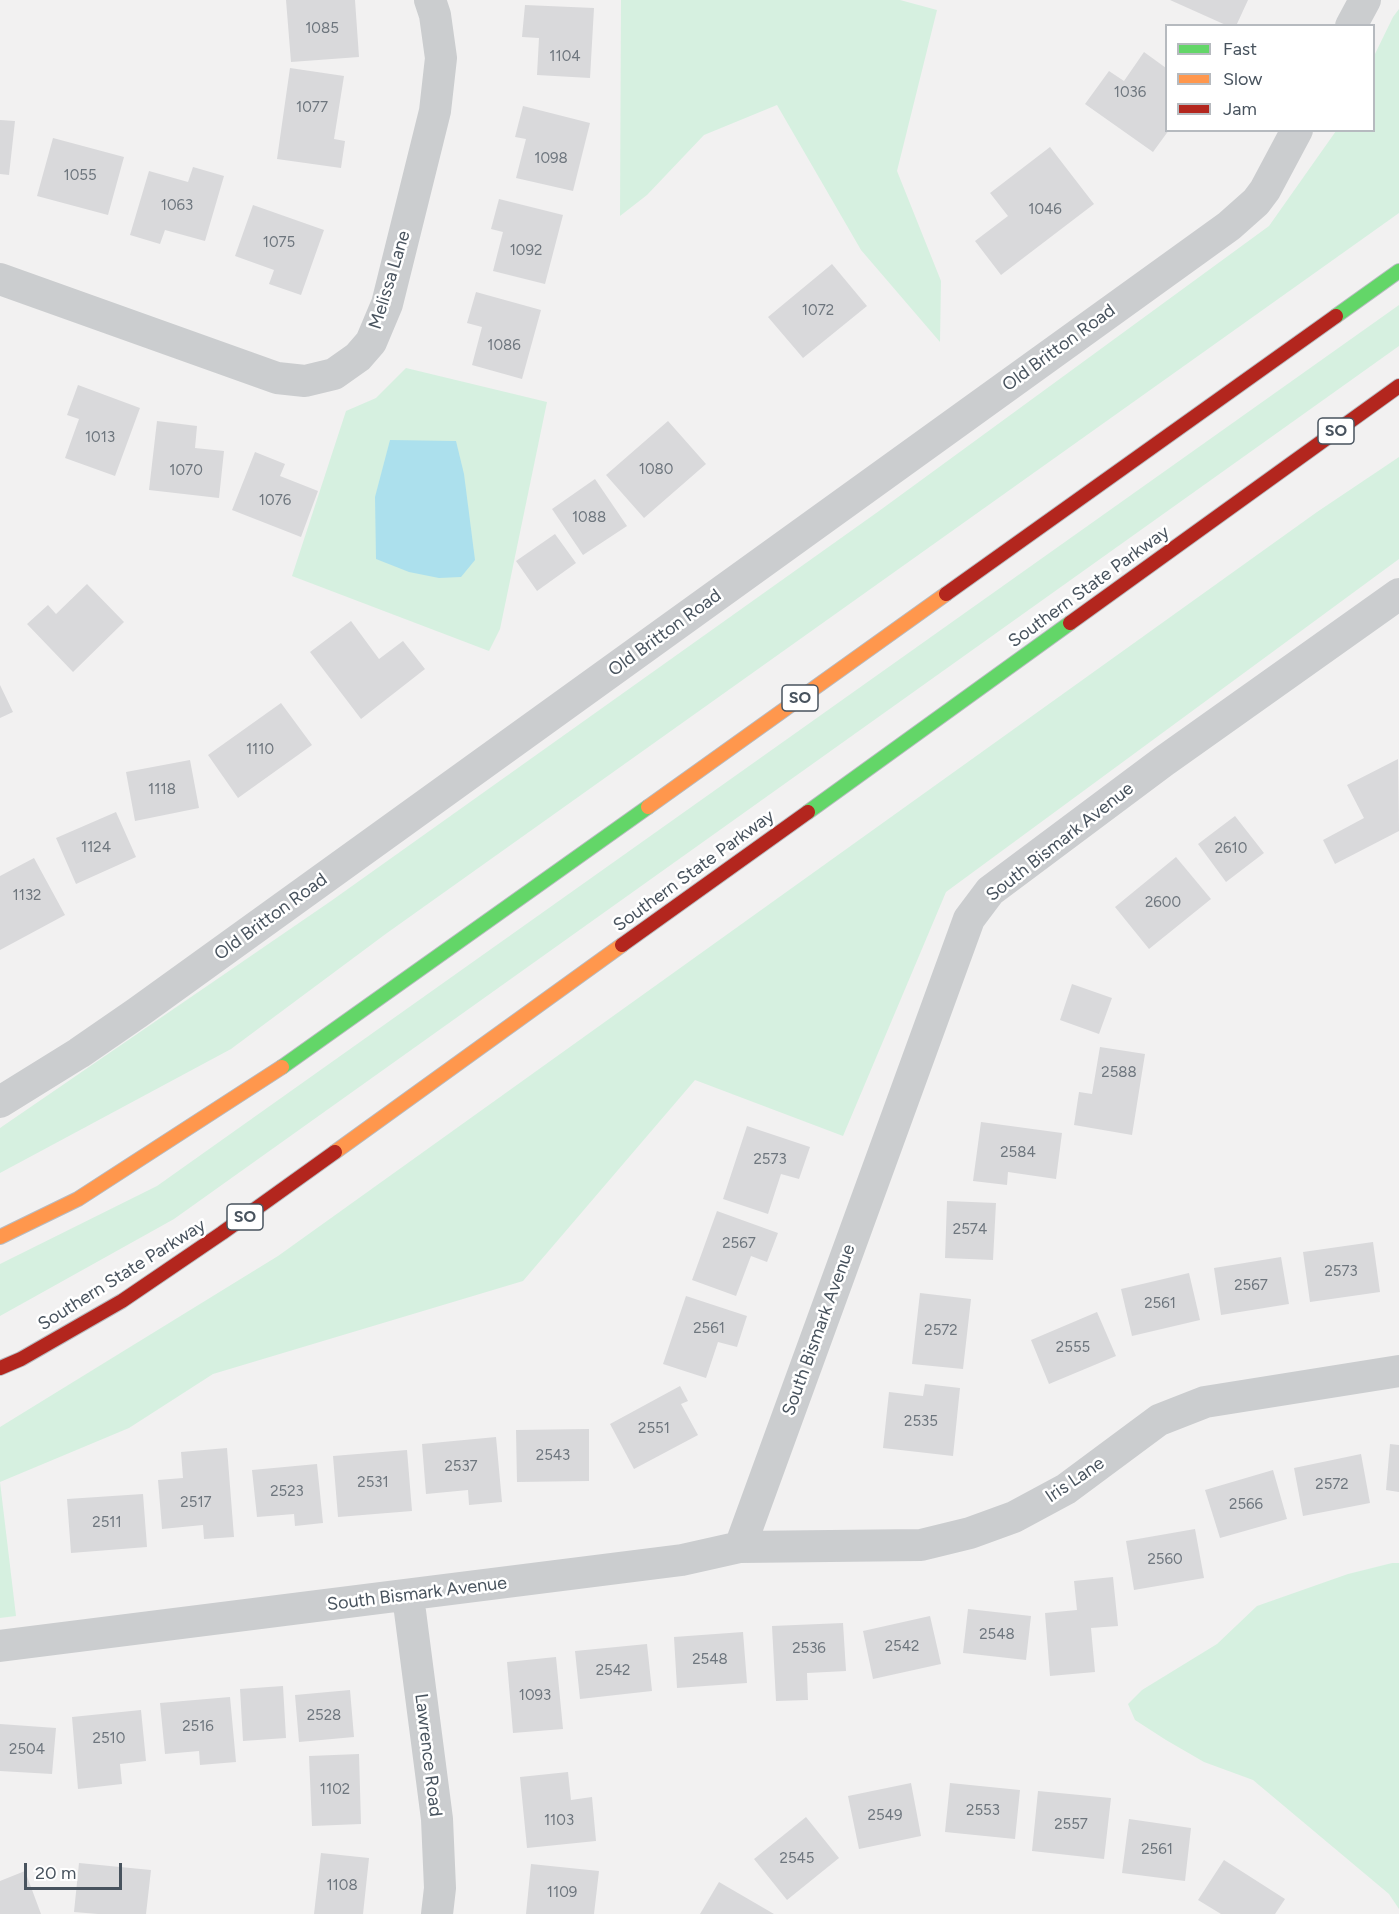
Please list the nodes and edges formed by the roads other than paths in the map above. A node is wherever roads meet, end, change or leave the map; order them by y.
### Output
1 (430, 0) edge
2 (1365, 0) edge
3 (1352, 24) edge
4 (1296, 132) edge
5 (1399, 271) edge
6 (0, 279) edge
7 (1399, 386) edge
8 (1347, 440) dead end
9 (1274, 476) junction
10 (1399, 594) edge
11 (0, 1102) edge
12 (0, 1237) edge
13 (0, 1368) edge
14 (1399, 1371) edge
15 (740, 1547) junction
16 (408, 1596) junction
17 (0, 1646) edge
18 (437, 1914) edge

1 - 6 street, Melissa Lane
2 - 3 street
4 - 11 street, Old Britton Road
5 - 12 highway, SO
7 - 9 highway, Southern State Parkway / SO
8 - 9 highway
9 - 13 highway, Southern State Parkway / SO
10 - 15 street, South Bismark Avenue
14 - 15 street, Iris Lane
15 - 16 street, South Bismark Avenue
16 - 17 street, South Bismark Avenue
16 - 18 street, Lawrence Road

